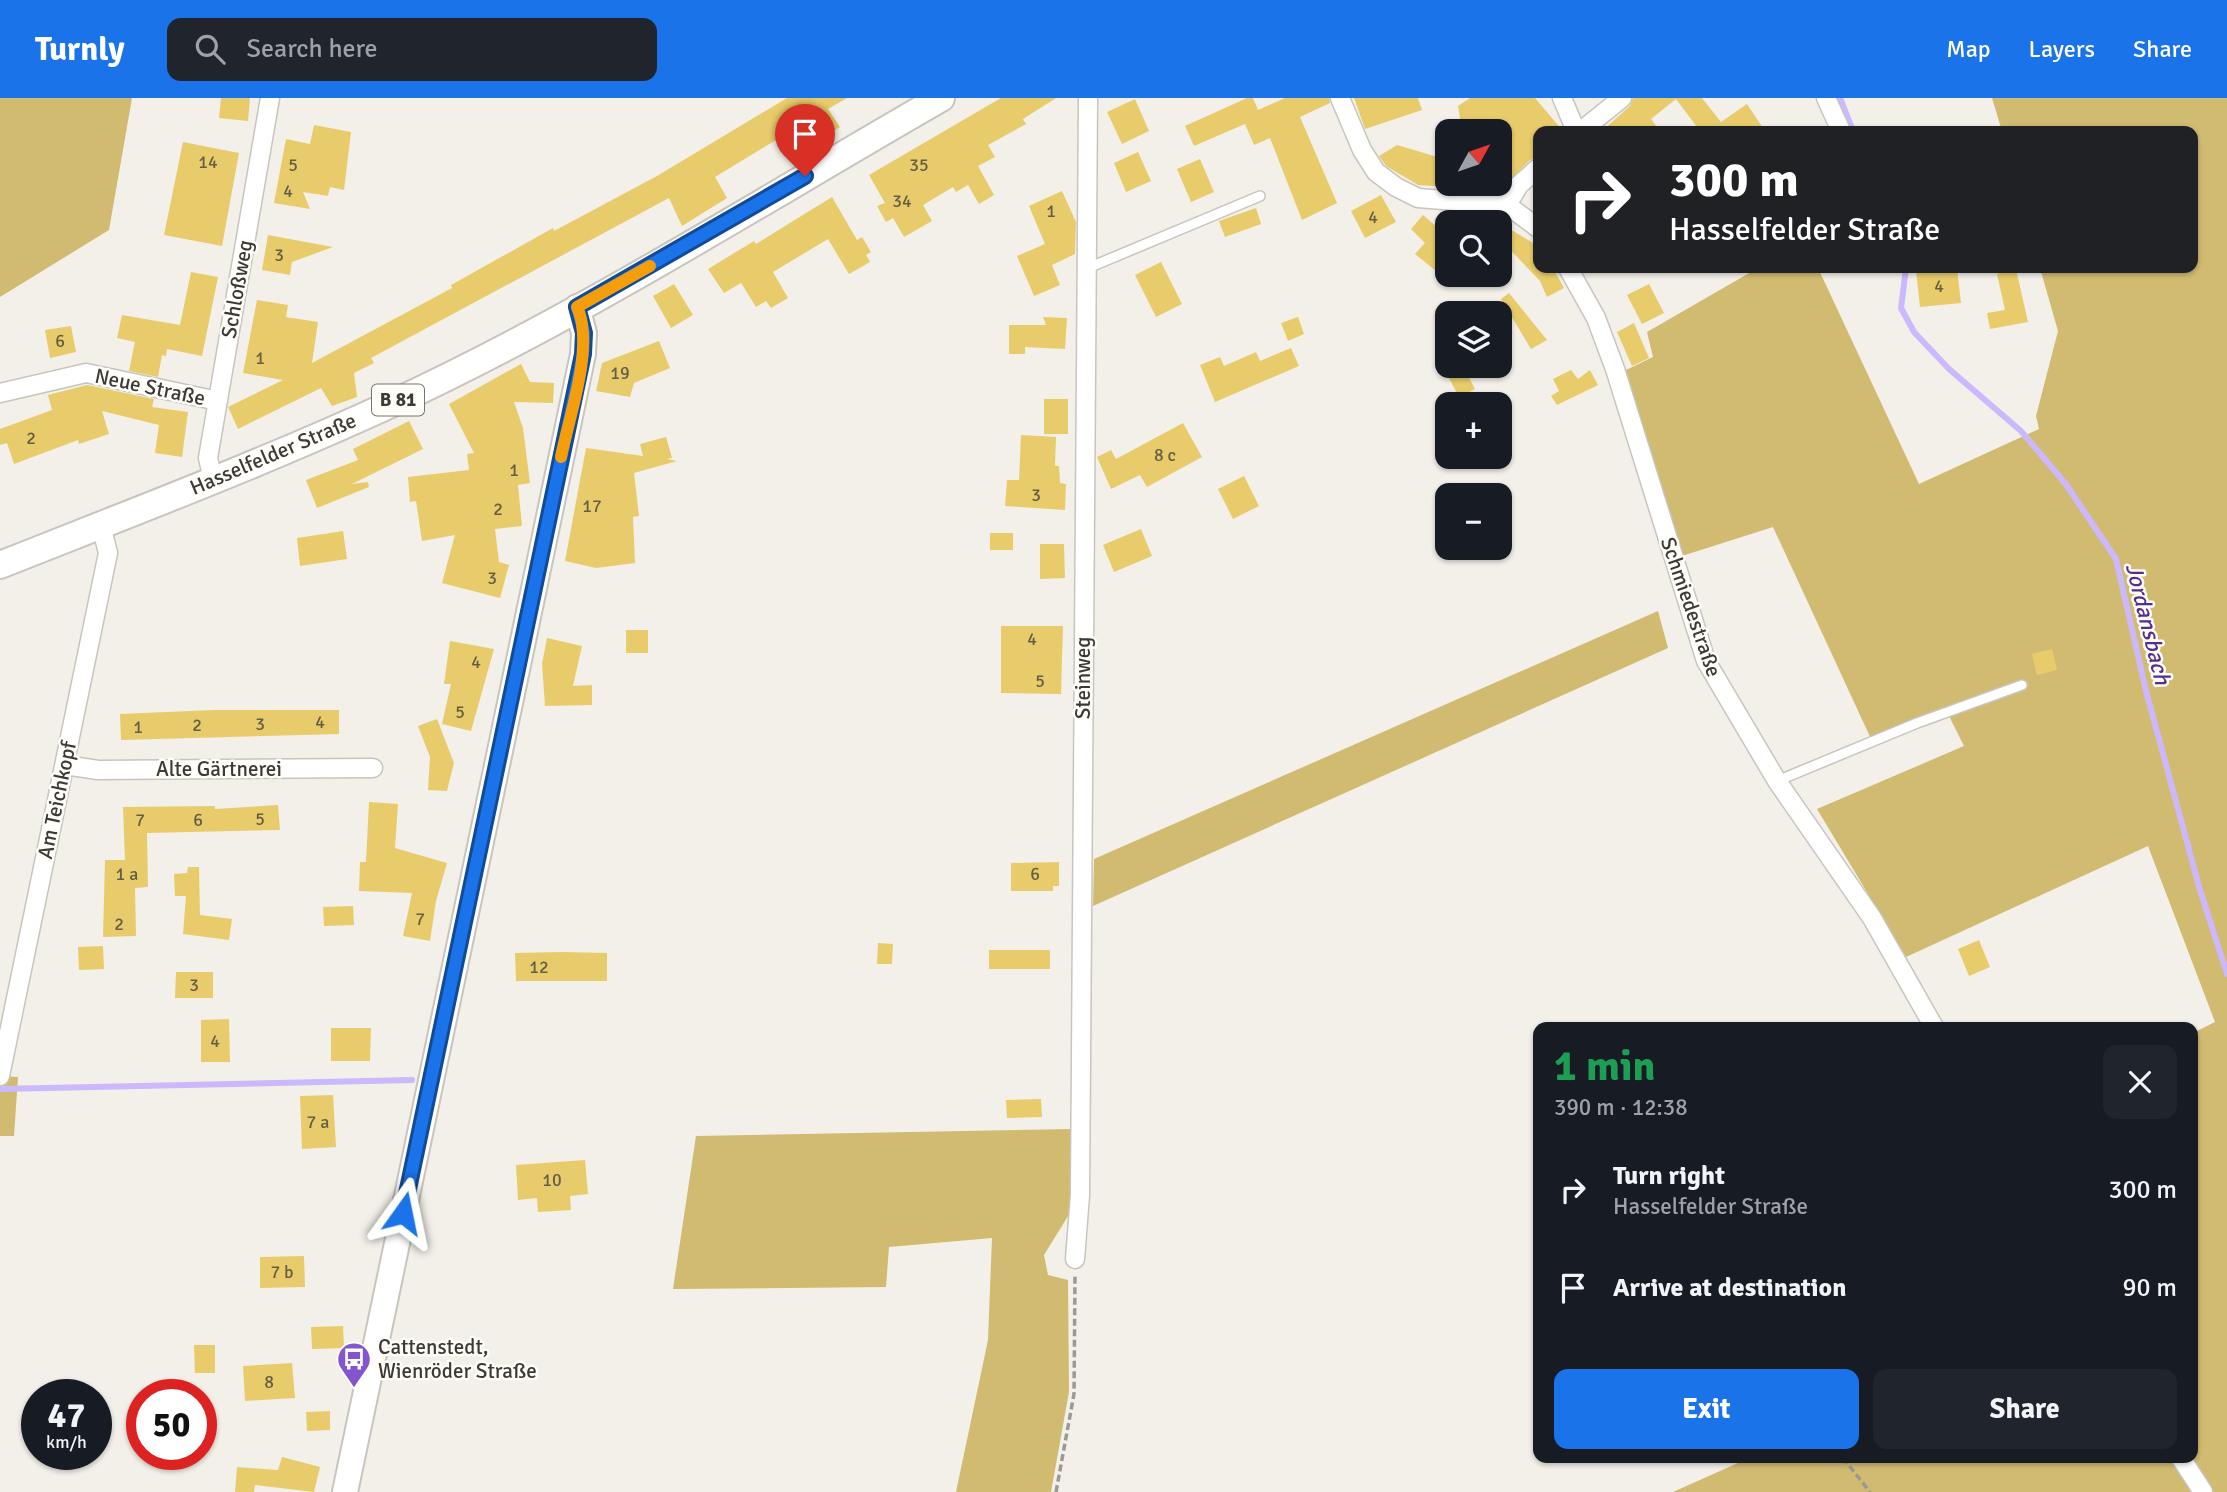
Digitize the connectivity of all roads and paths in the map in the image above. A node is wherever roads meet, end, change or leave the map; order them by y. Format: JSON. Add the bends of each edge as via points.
{"nodes":[{"id":1,"x":270,"y":98,"type":"edge"},
{"id":2,"x":941,"y":98,"type":"edge"},
{"id":3,"x":1088,"y":98,"type":"edge"},
{"id":4,"x":1339,"y":98,"type":"edge"},
{"id":5,"x":1562,"y":98,"type":"edge"},
{"id":6,"x":1622,"y":98,"type":"edge"},
{"id":7,"x":1826,"y":98,"type":"edge"},
{"id":8,"x":1576,"y":126,"type":"edge"},
{"id":9,"x":1586,"y":126,"type":"edge"},
{"id":10,"x":1839,"y":126,"type":"edge"},
{"id":11,"x":1533,"y":172,"type":"edge"},
{"id":12,"x":1260,"y":196,"type":"dead end"},
{"id":13,"x":1507,"y":205,"type":"junction"},
{"id":14,"x":1533,"y":224,"type":"edge"},
{"id":15,"x":1088,"y":268,"type":"junction"},
{"id":16,"x":1571,"y":273,"type":"edge"},
{"id":17,"x":577,"y":307,"type":"junction"},
{"id":18,"x":0,"y":393,"type":"edge"},
{"id":19,"x":218,"y":401,"type":"junction"},
{"id":20,"x":213,"y":480,"type":"junction"},
{"id":21,"x":101,"y":525,"type":"junction"},
{"id":22,"x":0,"y":565,"type":"edge"},
{"id":23,"x":2022,"y":685,"type":"dead end"},
{"id":24,"x":65,"y":765,"type":"junction"},
{"id":25,"x":373,"y":768,"type":"dead end"},
{"id":26,"x":1777,"y":781,"type":"junction"},
{"id":27,"x":1931,"y":1022,"type":"edge"},
{"id":28,"x":0,"y":1076,"type":"edge"},
{"id":29,"x":1075,"y":1259,"type":"joint"},
{"id":30,"x":1847,"y":1463,"type":"edge"},
{"id":31,"x":2184,"y":1463,"type":"edge"},
{"id":32,"x":345,"y":1492,"type":"edge"},
{"id":33,"x":1056,"y":1492,"type":"edge"},
{"id":34,"x":1870,"y":1492,"type":"edge"},
{"id":35,"x":2203,"y":1492,"type":"edge"}],
"edges":[{"from":1,"to":19,"type":"street","name":"Schloßweg"},
{"from":2,"to":17,"type":"main road","name":"Hasselfelder Straße","number":"B 81"},
{"from":3,"to":15,"type":"street","name":"Steinweg"},
{"from":4,"to":13,"type":"street","via":[[1376,172],[1396,187],[1418,198]]},
{"from":5,"to":8,"type":"street"},
{"from":6,"to":9,"type":"street"},
{"from":7,"to":10,"type":"street"},
{"from":11,"to":13,"type":"street"},
{"from":12,"to":15,"type":"lane"},
{"from":13,"to":14,"type":"street"},
{"from":15,"to":29,"type":"street","name":"Steinweg","via":[[1080,1195]]},
{"from":16,"to":26,"type":"street","name":"Schmiedestraße","via":[[1596,318],[1615,369],[1706,662]]},
{"from":17,"to":20,"type":"main road","name":"Hasselfelder Straße","number":"B 81","via":[[392,403]]},
{"from":17,"to":32,"type":"main road","via":[[584,333],[583,354]]},
{"from":18,"to":19,"type":"street","name":"Neue Straße","via":[[86,373]]},
{"from":19,"to":20,"type":"street","name":"Schloßweg","via":[[208,458]]},
{"from":20,"to":21,"type":"main road","name":"Hasselfelder Straße","number":"B 81"},
{"from":21,"to":22,"type":"main road","name":"Hasselfelder Straße","number":"B 81"},
{"from":21,"to":24,"type":"street","name":"Am Teichkopf","via":[[108,553]]},
{"from":23,"to":26,"type":"lane"},
{"from":24,"to":25,"type":"street","name":"Alte Gärtnerei","via":[[98,770]]},
{"from":24,"to":28,"type":"street","name":"Am Teichkopf"},
{"from":26,"to":27,"type":"street","name":"Schmiedestraße","via":[[1872,918]]},
{"from":29,"to":33,"type":"path","via":[[1074,1394]]},
{"from":30,"to":34,"type":"path"},
{"from":31,"to":35,"type":"street"}]}
